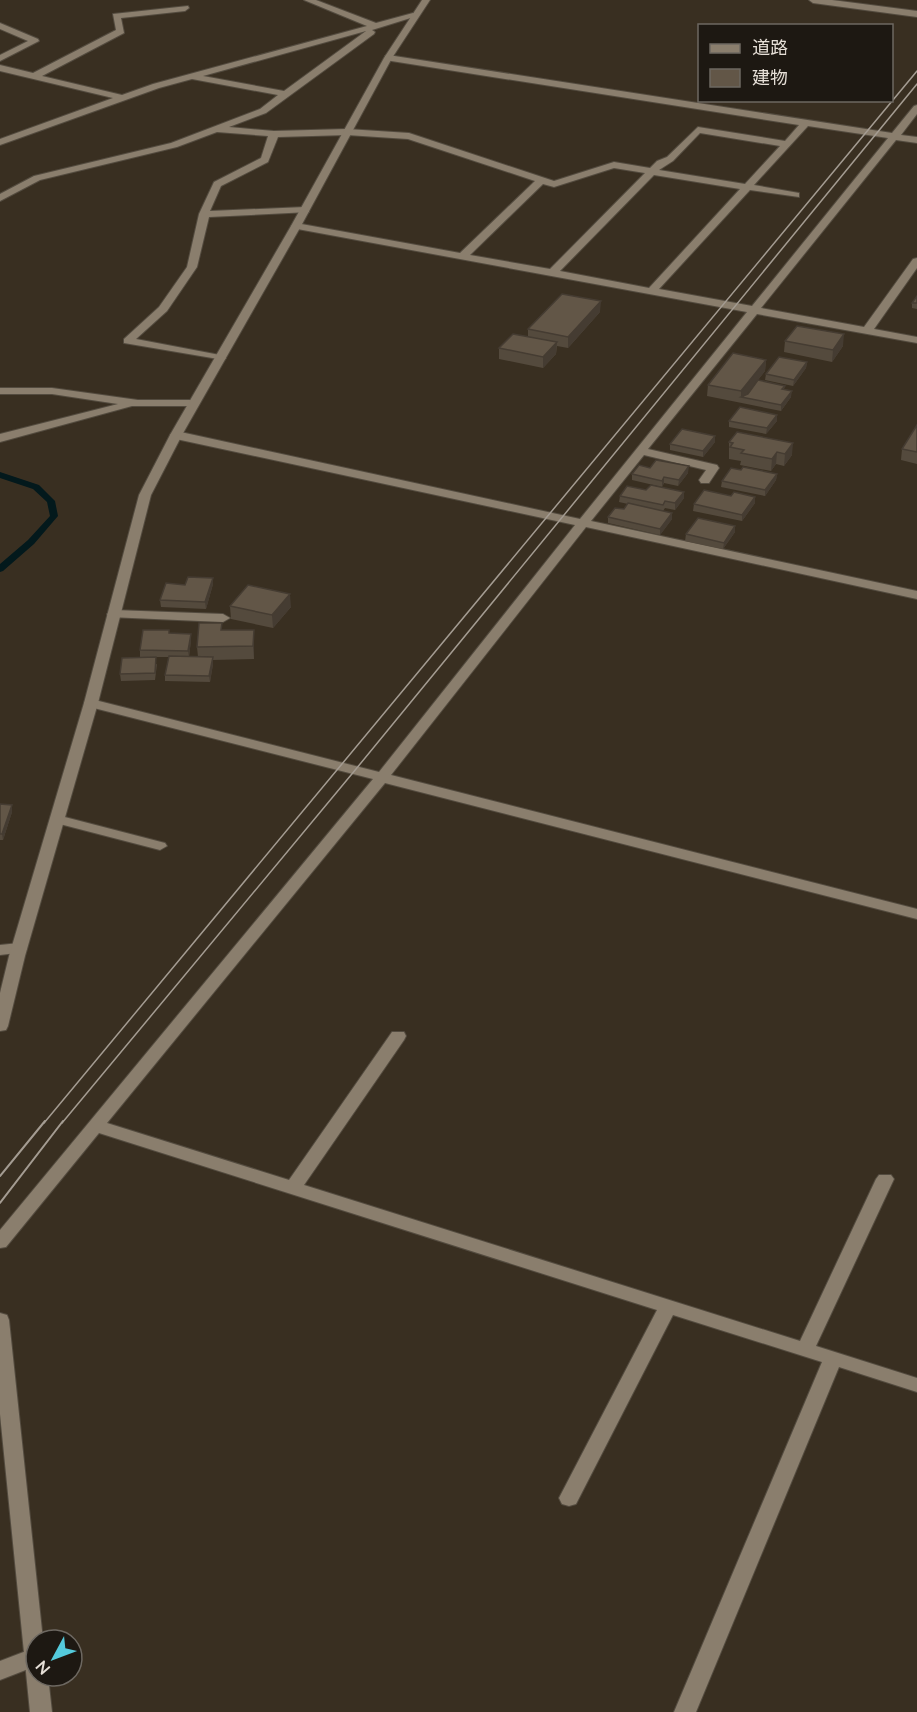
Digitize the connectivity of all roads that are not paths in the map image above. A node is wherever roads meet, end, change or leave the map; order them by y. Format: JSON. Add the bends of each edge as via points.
{"nodes":[{"id":1,"x":308,"y":0,"type":"edge"},
{"id":2,"x":426,"y":0,"type":"edge"},
{"id":3,"x":813,"y":0,"type":"edge"},
{"id":4,"x":185,"y":8,"type":"dead end"},
{"id":5,"x":917,"y":14,"type":"edge"},
{"id":6,"x":413,"y":16,"type":"junction"},
{"id":7,"x":0,"y":26,"type":"edge"},
{"id":8,"x":378,"y":27,"type":"junction"},
{"id":9,"x":0,"y":58,"type":"edge"},
{"id":10,"x":388,"y":58,"type":"junction"},
{"id":11,"x":0,"y":68,"type":"edge"},
{"id":12,"x":33,"y":77,"type":"junction"},
{"id":13,"x":190,"y":77,"type":"junction"},
{"id":14,"x":285,"y":94,"type":"junction"},
{"id":15,"x":123,"y":98,"type":"junction"},
{"id":16,"x":917,"y":108,"type":"edge"},
{"id":17,"x":806,"y":123,"type":"junction"},
{"id":18,"x":216,"y":129,"type":"junction"},
{"id":19,"x":347,"y":132,"type":"junction"},
{"id":20,"x":274,"y":134,"type":"junction"},
{"id":21,"x":895,"y":136,"type":"junction"},
{"id":22,"x":917,"y":140,"type":"edge"},
{"id":23,"x":0,"y":142,"type":"edge"},
{"id":24,"x":787,"y":144,"type":"junction"},
{"id":25,"x":652,"y":171,"type":"junction"},
{"id":26,"x":541,"y":180,"type":"junction"},
{"id":27,"x":748,"y":187,"type":"junction"},
{"id":28,"x":796,"y":195,"type":"dead end"},
{"id":29,"x":0,"y":198,"type":"edge"},
{"id":30,"x":305,"y":210,"type":"junction"},
{"id":31,"x":204,"y":214,"type":"junction"},
{"id":32,"x":296,"y":226,"type":"junction"},
{"id":33,"x":462,"y":256,"type":"junction"},
{"id":34,"x":917,"y":261,"type":"edge"},
{"id":35,"x":552,"y":273,"type":"junction"},
{"id":36,"x":652,"y":291,"type":"junction"},
{"id":37,"x":754,"y":310,"type":"junction"},
{"id":38,"x":867,"y":331,"type":"junction"},
{"id":39,"x":917,"y":340,"type":"edge"},
{"id":40,"x":220,"y":358,"type":"junction"},
{"id":41,"x":0,"y":391,"type":"edge"},
{"id":42,"x":138,"y":403,"type":"junction"},
{"id":43,"x":194,"y":403,"type":"junction"},
{"id":44,"x":176,"y":435,"type":"junction"},
{"id":45,"x":0,"y":438,"type":"edge"},
{"id":46,"x":640,"y":452,"type":"junction"},
{"id":47,"x":705,"y":480,"type":"dead end"},
{"id":48,"x":583,"y":523,"type":"junction"},
{"id":49,"x":917,"y":594,"type":"edge"},
{"id":50,"x":114,"y":614,"type":"junction"},
{"id":51,"x":223,"y":618,"type":"dead end"},
{"id":52,"x":91,"y":703,"type":"junction"},
{"id":53,"x":383,"y":776,"type":"junction"},
{"id":54,"x":57,"y":819,"type":"junction"},
{"id":55,"x":160,"y":846,"type":"dead end"},
{"id":56,"x":917,"y":914,"type":"edge"},
{"id":57,"x":19,"y":948,"type":"junction"},
{"id":58,"x":0,"y":950,"type":"edge"},
{"id":59,"x":0,"y":1026,"type":"edge"},
{"id":60,"x":398,"y":1036,"type":"dead end"},
{"id":61,"x":97,"y":1126,"type":"junction"},
{"id":62,"x":885,"y":1179,"type":"dead end"},
{"id":63,"x":293,"y":1188,"type":"junction"},
{"id":64,"x":0,"y":1242,"type":"edge"},
{"id":65,"x":668,"y":1306,"type":"junction"},
{"id":66,"x":0,"y":1320,"type":"edge"},
{"id":67,"x":805,"y":1350,"type":"junction"},
{"id":68,"x":833,"y":1358,"type":"junction"},
{"id":69,"x":917,"y":1385,"type":"edge"},
{"id":70,"x":569,"y":1498,"type":"dead end"},
{"id":71,"x":32,"y":1628,"type":"edge"},
{"id":72,"x":24,"y":1669,"type":"edge"},
{"id":73,"x":0,"y":1671,"type":"edge"},
{"id":74,"x":38,"y":1688,"type":"edge"},
{"id":75,"x":41,"y":1712,"type":"edge"},
{"id":76,"x":685,"y":1712,"type":"edge"}],
"edges":[{"from":1,"to":8,"type":"street"},
{"from":2,"to":6,"type":"street"},
{"from":3,"to":5,"type":"street"},
{"from":4,"to":12,"type":"street","via":[[116,16],[121,31]]},
{"from":6,"to":8,"type":"street"},
{"from":6,"to":10,"type":"street"},
{"from":7,"to":9,"type":"street","via":[[35,41]]},
{"from":8,"to":13,"type":"street"},
{"from":8,"to":14,"type":"street"},
{"from":10,"to":17,"type":"street"},
{"from":10,"to":19,"type":"street"},
{"from":11,"to":12,"type":"street"},
{"from":12,"to":15,"type":"street"},
{"from":13,"to":14,"type":"street"},
{"from":13,"to":15,"type":"street"},
{"from":14,"to":18,"type":"street","via":[[262,111]]},
{"from":15,"to":23,"type":"street"},
{"from":16,"to":21,"type":"street"},
{"from":17,"to":21,"type":"street"},
{"from":17,"to":24,"type":"street"},
{"from":18,"to":20,"type":"street"},
{"from":18,"to":29,"type":"street","via":[[174,145],[38,178]]},
{"from":19,"to":20,"type":"street"},
{"from":19,"to":26,"type":"street","via":[[409,136]]},
{"from":19,"to":30,"type":"street"},
{"from":20,"to":31,"type":"street","via":[[265,160],[217,184]]},
{"from":21,"to":22,"type":"street"},
{"from":21,"to":37,"type":"street"},
{"from":24,"to":25,"type":"street","via":[[698,130],[670,159]]},
{"from":24,"to":27,"type":"street"},
{"from":25,"to":26,"type":"street","via":[[614,165],[554,184]]},
{"from":25,"to":27,"type":"street"},
{"from":25,"to":35,"type":"street"},
{"from":26,"to":33,"type":"street"},
{"from":27,"to":28,"type":"street"},
{"from":27,"to":36,"type":"street"},
{"from":30,"to":31,"type":"street"},
{"from":30,"to":32,"type":"street"},
{"from":31,"to":40,"type":"street","via":[[192,267],[163,309],[128,341]]},
{"from":32,"to":33,"type":"street"},
{"from":32,"to":40,"type":"street"},
{"from":33,"to":35,"type":"street"},
{"from":34,"to":38,"type":"street"},
{"from":35,"to":36,"type":"street"},
{"from":36,"to":37,"type":"street"},
{"from":37,"to":38,"type":"street"},
{"from":37,"to":46,"type":"street"},
{"from":38,"to":39,"type":"street"},
{"from":40,"to":43,"type":"street"},
{"from":41,"to":42,"type":"street","via":[[52,392]]},
{"from":42,"to":43,"type":"street"},
{"from":42,"to":45,"type":"street"},
{"from":43,"to":44,"type":"street"},
{"from":44,"to":48,"type":"street"},
{"from":44,"to":50,"type":"street","via":[[145,495]]},
{"from":46,"to":47,"type":"street","via":[[713,468]]},
{"from":46,"to":48,"type":"street"},
{"from":48,"to":49,"type":"street"},
{"from":48,"to":53,"type":"street"},
{"from":50,"to":51,"type":"street"},
{"from":50,"to":52,"type":"street"},
{"from":52,"to":53,"type":"street"},
{"from":52,"to":54,"type":"street"},
{"from":53,"to":56,"type":"street"},
{"from":53,"to":61,"type":"street"},
{"from":54,"to":55,"type":"street"},
{"from":54,"to":57,"type":"street"},
{"from":57,"to":58,"type":"street"},
{"from":57,"to":59,"type":"street"},
{"from":60,"to":63,"type":"street"},
{"from":61,"to":63,"type":"street"},
{"from":61,"to":64,"type":"street"},
{"from":62,"to":67,"type":"street"},
{"from":63,"to":65,"type":"street"},
{"from":65,"to":67,"type":"street"},
{"from":65,"to":70,"type":"street"},
{"from":66,"to":71,"type":"street"},
{"from":67,"to":68,"type":"street"},
{"from":68,"to":69,"type":"street"},
{"from":68,"to":76,"type":"street"},
{"from":72,"to":73,"type":"street"},
{"from":74,"to":75,"type":"street"}]}
